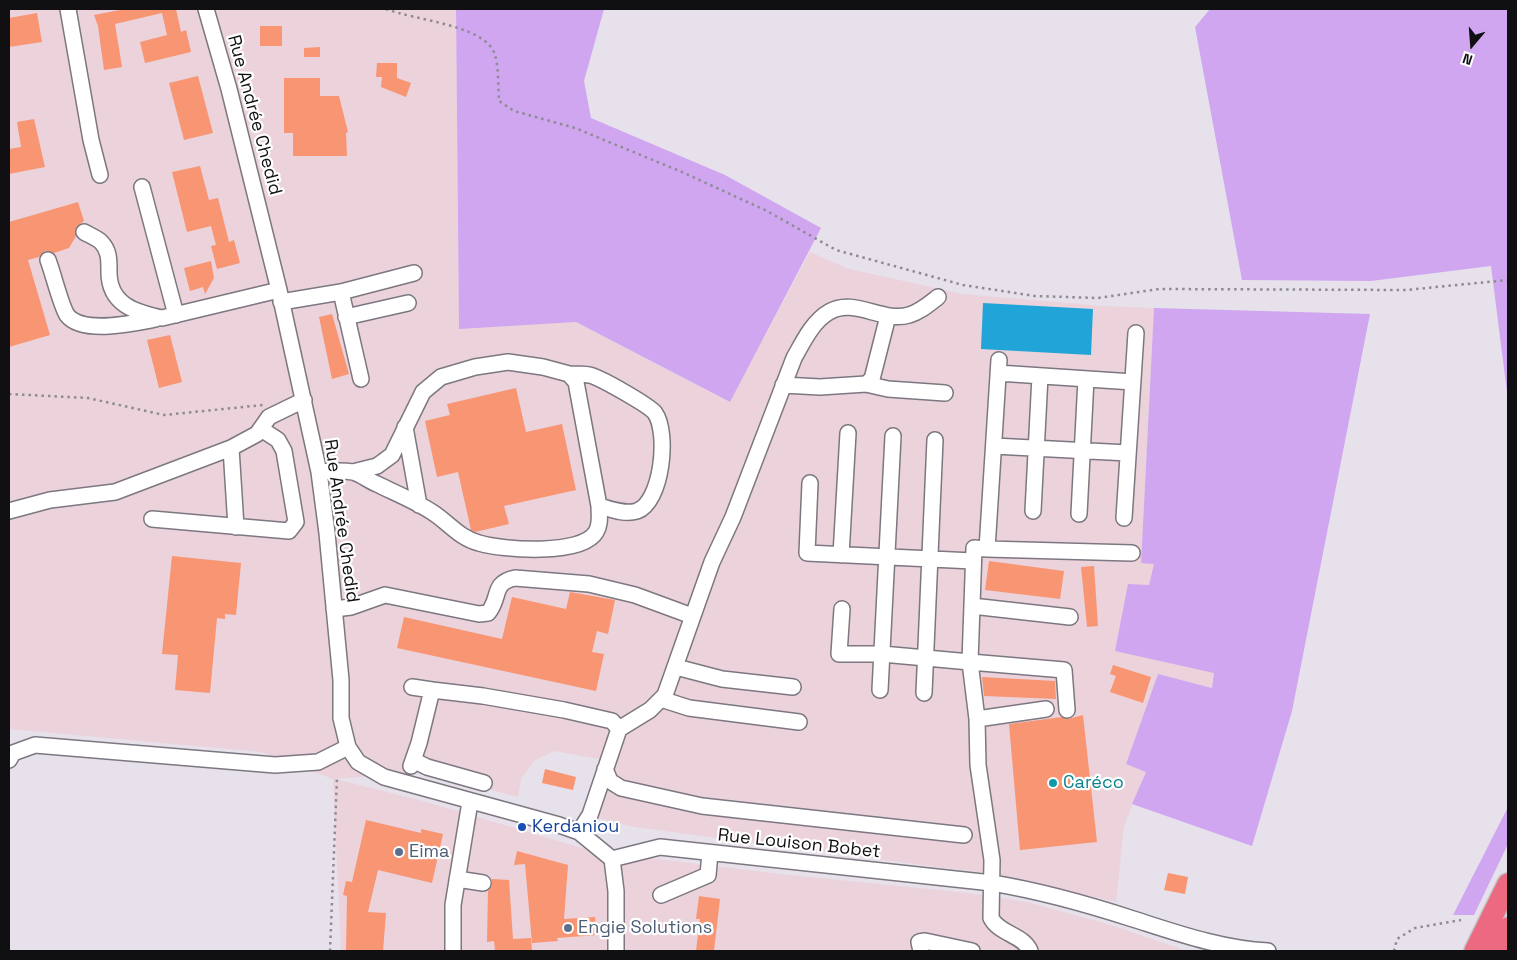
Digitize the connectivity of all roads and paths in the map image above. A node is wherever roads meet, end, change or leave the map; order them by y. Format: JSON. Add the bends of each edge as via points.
{"nodes":[{"id":1,"x":68,"y":9,"type":"edge"},
{"id":2,"x":206,"y":9,"type":"edge"},
{"id":3,"x":386,"y":9,"type":"edge"},
{"id":4,"x":100,"y":175,"type":"dead end"},
{"id":5,"x":142,"y":187,"type":"dead end"},
{"id":6,"x":84,"y":232,"type":"dead end"},
{"id":7,"x":48,"y":260,"type":"dead end"},
{"id":8,"x":414,"y":273,"type":"dead end"},
{"id":9,"x":1508,"y":280,"type":"edge"},
{"id":10,"x":341,"y":292,"type":"junction"},
{"id":11,"x":280,"y":296,"type":"junction"},
{"id":12,"x":938,"y":296,"type":"dead end"},
{"id":13,"x":408,"y":303,"type":"dead end"},
{"id":14,"x":888,"y":316,"type":"junction"},
{"id":15,"x":169,"y":317,"type":"junction"},
{"id":16,"x":346,"y":317,"type":"junction"},
{"id":17,"x":1136,"y":333,"type":"dead end"},
{"id":18,"x":569,"y":374,"type":"junction"},
{"id":19,"x":1040,"y":376,"type":"junction"},
{"id":20,"x":361,"y":379,"type":"dead end"},
{"id":21,"x":1086,"y":379,"type":"junction"},
{"id":22,"x":1133,"y":382,"type":"junction"},
{"id":23,"x":866,"y":384,"type":"junction"},
{"id":24,"x":783,"y":385,"type":"junction"},
{"id":25,"x":945,"y":393,"type":"dead end"},
{"id":26,"x":9,"y":394,"type":"edge"},
{"id":27,"x":304,"y":400,"type":"junction"},
{"id":28,"x":266,"y":404,"type":"dead end"},
{"id":29,"x":406,"y":428,"type":"junction"},
{"id":30,"x":261,"y":429,"type":"junction"},
{"id":31,"x":848,"y":433,"type":"dead end"},
{"id":32,"x":894,"y":436,"type":"dead end"},
{"id":33,"x":936,"y":440,"type":"dead end"},
{"id":34,"x":994,"y":446,"type":"junction"},
{"id":35,"x":231,"y":448,"type":"junction"},
{"id":36,"x":1036,"y":448,"type":"junction"},
{"id":37,"x":1082,"y":451,"type":"junction"},
{"id":38,"x":1128,"y":453,"type":"junction"},
{"id":39,"x":319,"y":472,"type":"junction"},
{"id":40,"x":354,"y":472,"type":"junction"},
{"id":41,"x":810,"y":483,"type":"dead end"},
{"id":42,"x":419,"y":505,"type":"junction"},
{"id":43,"x":599,"y":506,"type":"junction"},
{"id":44,"x":9,"y":511,"type":"edge"},
{"id":45,"x":1033,"y":511,"type":"dead end"},
{"id":46,"x":1079,"y":514,"type":"dead end"},
{"id":47,"x":1124,"y":518,"type":"dead end"},
{"id":48,"x":152,"y":519,"type":"dead end"},
{"id":49,"x":236,"y":527,"type":"junction"},
{"id":50,"x":987,"y":549,"type":"junction"},
{"id":51,"x":1132,"y":553,"type":"dead end"},
{"id":52,"x":841,"y":555,"type":"junction"},
{"id":53,"x":887,"y":557,"type":"junction"},
{"id":54,"x":931,"y":559,"type":"junction"},
{"id":55,"x":973,"y":561,"type":"junction"},
{"id":56,"x":972,"y":606,"type":"junction"},
{"id":57,"x":842,"y":609,"type":"dead end"},
{"id":58,"x":334,"y":610,"type":"junction"},
{"id":59,"x":692,"y":616,"type":"junction"},
{"id":60,"x":1070,"y":617,"type":"dead end"},
{"id":61,"x":882,"y":654,"type":"junction"},
{"id":62,"x":926,"y":658,"type":"junction"},
{"id":63,"x":970,"y":662,"type":"junction"},
{"id":64,"x":676,"y":667,"type":"junction"},
{"id":65,"x":412,"y":687,"type":"dead end"},
{"id":66,"x":793,"y":687,"type":"dead end"},
{"id":67,"x":432,"y":690,"type":"junction"},
{"id":68,"x":880,"y":690,"type":"dead end"},
{"id":69,"x":924,"y":693,"type":"dead end"},
{"id":70,"x":661,"y":699,"type":"junction"},
{"id":71,"x":1046,"y":709,"type":"dead end"},
{"id":72,"x":1067,"y":710,"type":"dead end"},
{"id":73,"x":977,"y":719,"type":"junction"},
{"id":74,"x":799,"y":722,"type":"dead end"},
{"id":75,"x":619,"y":729,"type":"junction"},
{"id":76,"x":348,"y":747,"type":"junction"},
{"id":77,"x":9,"y":760,"type":"edge"},
{"id":78,"x":605,"y":769,"type":"junction"},
{"id":79,"x":337,"y":776,"type":"dead end"},
{"id":80,"x":484,"y":783,"type":"dead end"},
{"id":81,"x":470,"y":802,"type":"junction"},
{"id":82,"x":579,"y":832,"type":"junction"},
{"id":83,"x":964,"y":835,"type":"dead end"},
{"id":84,"x":710,"y":853,"type":"junction"},
{"id":85,"x":612,"y":859,"type":"junction"},
{"id":86,"x":457,"y":880,"type":"junction"},
{"id":87,"x":482,"y":883,"type":"dead end"},
{"id":88,"x":992,"y":883,"type":"junction"},
{"id":89,"x":1508,"y":884,"type":"edge"},
{"id":90,"x":661,"y":895,"type":"dead end"},
{"id":91,"x":1462,"y":920,"type":"dead end"},
{"id":92,"x":1500,"y":924,"type":"edge"},
{"id":93,"x":1248,"y":950,"type":"edge"},
{"id":94,"x":330,"y":951,"type":"edge"},
{"id":95,"x":453,"y":951,"type":"edge"},
{"id":96,"x":616,"y":951,"type":"edge"},
{"id":97,"x":921,"y":951,"type":"edge"},
{"id":98,"x":972,"y":951,"type":"edge"},
{"id":99,"x":1030,"y":951,"type":"edge"},
{"id":100,"x":1268,"y":951,"type":"edge"},
{"id":101,"x":1394,"y":951,"type":"edge"},
{"id":102,"x":1475,"y":951,"type":"edge"},
{"id":103,"x":1497,"y":951,"type":"edge"}],
"edges":[{"from":1,"to":4,"type":"street","via":[[90,140]]},
{"from":2,"to":11,"type":"street","name":"Rue Andrée Chedid"},
{"from":3,"to":9,"type":"path","via":[[474,34],[488,42],[495,55],[499,101],[514,111],[575,128],[682,172],[766,211],[836,250],[964,285],[1035,296],[1098,298],[1159,289],[1406,290]]},
{"from":5,"to":15,"type":"street"},
{"from":6,"to":15,"type":"street","via":[[100,241],[110,256],[110,286],[117,299],[127,308]]},
{"from":7,"to":15,"type":"street","via":[[68,317],[82,323],[111,327]]},
{"from":8,"to":10,"type":"street"},
{"from":10,"to":11,"type":"street","via":[[301,298]]},
{"from":10,"to":16,"type":"street"},
{"from":11,"to":15,"type":"street"},
{"from":11,"to":27,"type":"street","name":"Rue Andrée Chedid"},
{"from":12,"to":14,"type":"street","via":[[922,310],[908,316]]},
{"from":13,"to":16,"type":"street"},
{"from":14,"to":23,"type":"street","via":[[872,379]]},
{"from":14,"to":24,"type":"street","via":[[842,307],[830,311],[807,336]]},
{"from":16,"to":20,"type":"street"},
{"from":17,"to":22,"type":"street"},
{"from":18,"to":29,"type":"street","via":[[508,362],[441,377],[423,392]]},
{"from":18,"to":43,"type":"street","via":[[576,382]]},
{"from":18,"to":43,"type":"street","via":[[590,375],[646,405],[655,412],[661,426],[664,447],[650,500],[636,512]]},
{"from":19,"to":21,"type":"street"},
{"from":19,"to":34,"type":"street","via":[[999,367]]},
{"from":19,"to":36,"type":"street"},
{"from":21,"to":22,"type":"street"},
{"from":21,"to":37,"type":"street"},
{"from":22,"to":38,"type":"street"},
{"from":23,"to":24,"type":"street"},
{"from":23,"to":25,"type":"street"},
{"from":24,"to":59,"type":"street"},
{"from":26,"to":28,"type":"path","via":[[88,398],[164,415]]},
{"from":27,"to":30,"type":"street","via":[[269,417]]},
{"from":27,"to":39,"type":"street","name":"Rue Andrée Chedid"},
{"from":29,"to":40,"type":"street","via":[[392,455],[376,466]]},
{"from":29,"to":42,"type":"street"},
{"from":30,"to":35,"type":"street","via":[[258,434]]},
{"from":30,"to":49,"type":"street","via":[[278,440],[284,451],[296,522],[289,532]]},
{"from":31,"to":52,"type":"street"},
{"from":32,"to":53,"type":"street"},
{"from":33,"to":54,"type":"street"},
{"from":34,"to":36,"type":"street"},
{"from":34,"to":50,"type":"street"},
{"from":35,"to":44,"type":"street","via":[[116,492],[50,500]]},
{"from":35,"to":49,"type":"street"},
{"from":36,"to":37,"type":"street"},
{"from":36,"to":45,"type":"street"},
{"from":37,"to":38,"type":"street"},
{"from":37,"to":46,"type":"street"},
{"from":38,"to":47,"type":"street"},
{"from":39,"to":40,"type":"street"},
{"from":39,"to":58,"type":"street","name":"Rue Andrée Chedid"},
{"from":40,"to":42,"type":"street"},
{"from":41,"to":52,"type":"street","via":[[807,553]]},
{"from":42,"to":43,"type":"street","via":[[452,530],[477,543],[507,548],[553,548],[589,540],[600,522]]},
{"from":48,"to":49,"type":"street"},
{"from":50,"to":51,"type":"street"},
{"from":50,"to":55,"type":"street","via":[[974,548]]},
{"from":52,"to":53,"type":"street"},
{"from":53,"to":54,"type":"street"},
{"from":53,"to":61,"type":"street"},
{"from":54,"to":55,"type":"street"},
{"from":54,"to":62,"type":"street"},
{"from":55,"to":56,"type":"street"},
{"from":56,"to":60,"type":"street"},
{"from":56,"to":63,"type":"street"},
{"from":57,"to":61,"type":"street","via":[[839,654]]},
{"from":58,"to":59,"type":"street","via":[[385,595],[488,613],[500,585],[515,578],[589,584],[635,595]]},
{"from":58,"to":76,"type":"street","name":"Rue Andrée Chedid","via":[[341,718]]},
{"from":59,"to":64,"type":"street"},
{"from":61,"to":62,"type":"street"},
{"from":61,"to":68,"type":"street"},
{"from":62,"to":63,"type":"street"},
{"from":62,"to":69,"type":"street"},
{"from":63,"to":72,"type":"street","via":[[1064,670]]},
{"from":63,"to":73,"type":"street"},
{"from":64,"to":66,"type":"street","via":[[722,679]]},
{"from":64,"to":70,"type":"street"},
{"from":65,"to":67,"type":"street"},
{"from":67,"to":75,"type":"street","via":[[564,710],[612,721]]},
{"from":67,"to":80,"type":"street","via":[[412,763]]},
{"from":70,"to":74,"type":"street","via":[[689,708]]},
{"from":70,"to":75,"type":"street"},
{"from":71,"to":73,"type":"street"},
{"from":73,"to":88,"type":"street","via":[[978,764],[992,860]]},
{"from":75,"to":78,"type":"street"},
{"from":76,"to":77,"type":"street","via":[[318,762],[275,764],[35,745],[14,753]]},
{"from":76,"to":81,"type":"street","via":[[358,762],[384,777]]},
{"from":78,"to":82,"type":"street","via":[[590,815]]},
{"from":78,"to":83,"type":"street","via":[[610,781],[621,788],[702,806]]},
{"from":79,"to":94,"type":"path"},
{"from":81,"to":82,"type":"street"},
{"from":81,"to":86,"type":"street"},
{"from":82,"to":85,"type":"street"},
{"from":84,"to":85,"type":"street","name":"Rue Louison Bobet","via":[[660,847]]},
{"from":84,"to":88,"type":"street","name":"Rue Louison Bobet"},
{"from":84,"to":90,"type":"street","via":[[708,875]]},
{"from":85,"to":96,"type":"street","via":[[616,891]]},
{"from":86,"to":87,"type":"street"},
{"from":86,"to":95,"type":"street","via":[[453,906]]},
{"from":88,"to":93,"type":"street","name":"Rue Louison Bobet","via":[[1044,894],[1187,936]]},
{"from":88,"to":99,"type":"street","via":[[990,918],[994,924],[1026,944]]},
{"from":89,"to":92,"type":"highway"},
{"from":91,"to":101,"type":"path","via":[[1415,928],[1397,939]]},
{"from":92,"to":102,"type":"highway"},
{"from":92,"to":103,"type":"highway"},
{"from":93,"to":100,"type":"street","name":"Rue Louison Bobet"},
{"from":97,"to":98,"type":"street","via":[[919,942],[925,941]]}]}
